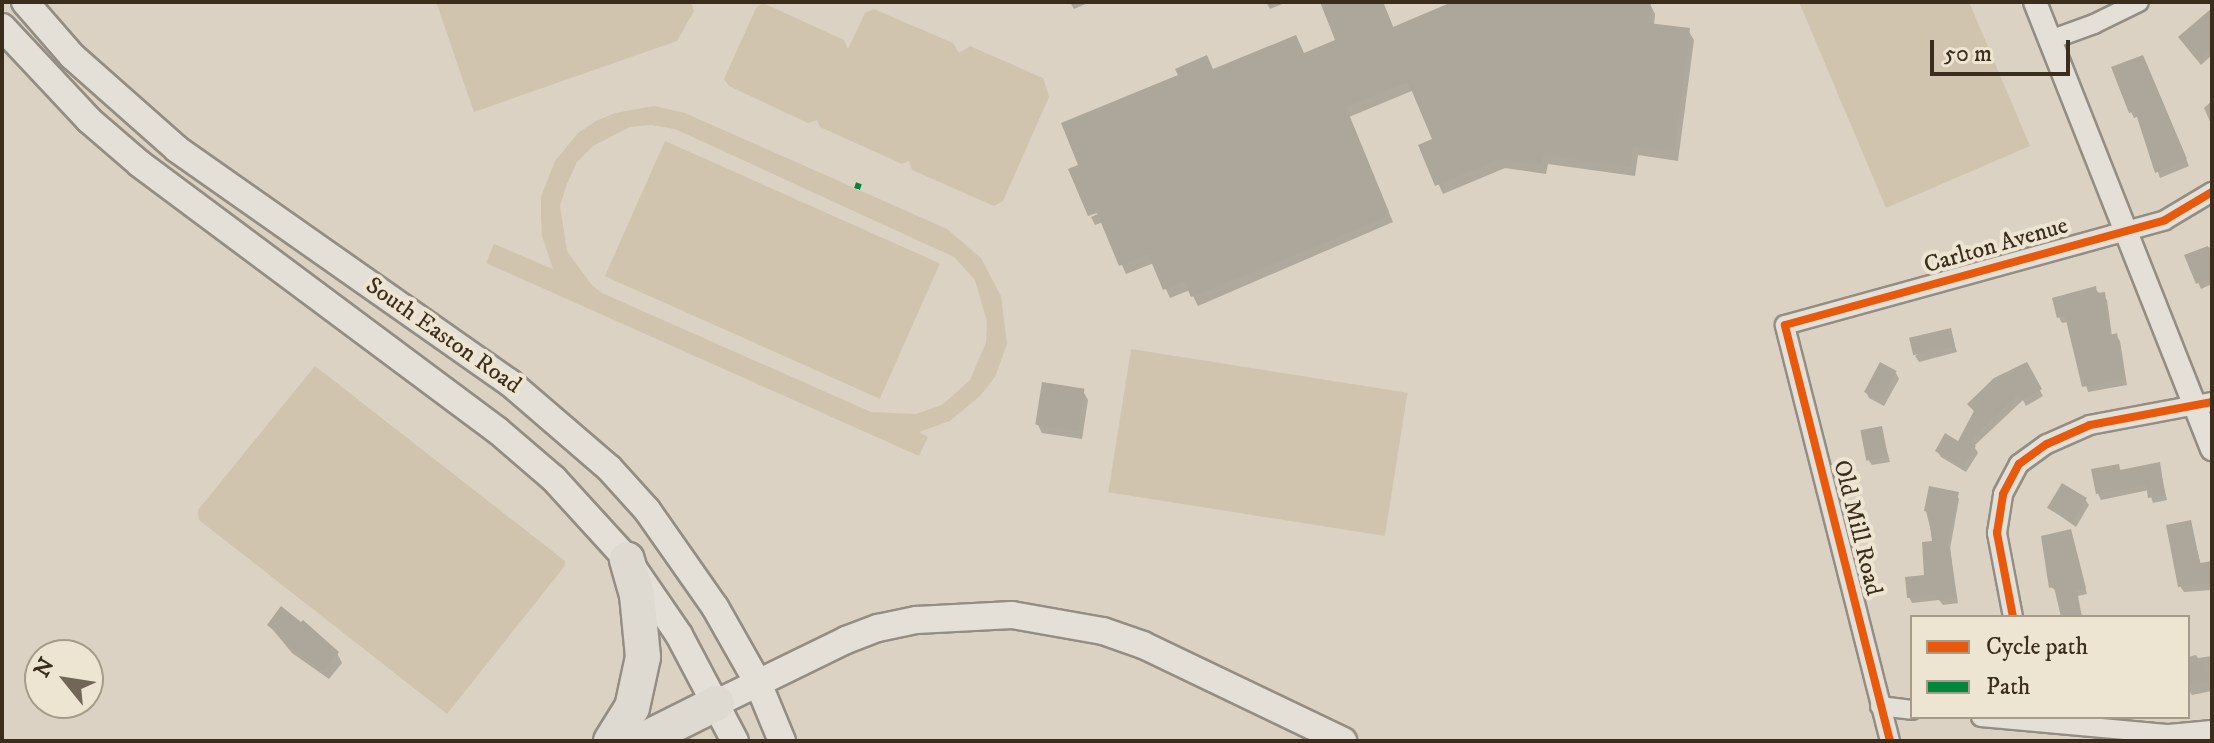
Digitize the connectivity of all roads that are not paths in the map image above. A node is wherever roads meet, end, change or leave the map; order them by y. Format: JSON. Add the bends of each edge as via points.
{"nodes":[{"id":1,"x":25,"y":2,"type":"edge"},
{"id":2,"x":2035,"y":2,"type":"edge"},
{"id":3,"x":2139,"y":2,"type":"edge"},
{"id":4,"x":2,"y":27,"type":"edge"},
{"id":5,"x":2050,"y":40,"type":"junction"},
{"id":6,"x":203,"y":168,"type":"junction"},
{"id":7,"x":2212,"y":192,"type":"edge"},
{"id":8,"x":182,"y":195,"type":"junction"},
{"id":9,"x":2127,"y":230,"type":"junction"},
{"id":10,"x":1785,"y":325,"type":"joint"},
{"id":11,"x":2202,"y":403,"type":"edge"},
{"id":12,"x":2212,"y":449,"type":"edge"},
{"id":13,"x":627,"y":559,"type":"junction"},
{"id":14,"x":2013,"y":615,"type":"edge"},
{"id":15,"x":758,"y":683,"type":"junction"},
{"id":16,"x":717,"y":703,"type":"junction"},
{"id":17,"x":1880,"y":706,"type":"junction"},
{"id":18,"x":1910,"y":710,"type":"edge"},
{"id":19,"x":2034,"y":720,"type":"edge"},
{"id":20,"x":2212,"y":730,"type":"edge"},
{"id":21,"x":611,"y":741,"type":"edge"},
{"id":22,"x":641,"y":741,"type":"edge"},
{"id":23,"x":735,"y":741,"type":"edge"},
{"id":24,"x":782,"y":741,"type":"edge"},
{"id":25,"x":1343,"y":741,"type":"edge"},
{"id":26,"x":1890,"y":741,"type":"edge"}],
"edges":[{"from":1,"to":6,"type":"main road","name":"South Easton Road","via":[[123,104]]},
{"from":2,"to":5,"type":"street"},
{"from":3,"to":5,"type":"street"},
{"from":4,"to":8,"type":"main road","name":"South Easton Road","via":[[89,120]]},
{"from":5,"to":9,"type":"street"},
{"from":6,"to":8,"type":"main road"},
{"from":6,"to":15,"type":"main road","name":"South Easton Road","via":[[509,382],[576,436],[647,510],[682,557]]},
{"from":7,"to":9,"type":"street","name":"Carlton Avenue","via":[[2186,211]]},
{"from":8,"to":13,"type":"main road","name":"South Easton Road","via":[[497,430],[554,479]]},
{"from":9,"to":10,"type":"street","name":"Carlton Avenue"},
{"from":9,"to":11,"type":"street"},
{"from":10,"to":17,"type":"street","name":"Old Mill Road"},
{"from":11,"to":12,"type":"street"},
{"from":11,"to":14,"type":"street","via":[[2090,425],[2047,444],[2019,464],[2000,502],[1997,533]]},
{"from":13,"to":16,"type":"main road","name":"South Easton Road"},
{"from":13,"to":21,"type":"highway","via":[[637,595],[643,657],[632,708]]},
{"from":15,"to":16,"type":"main road"},
{"from":15,"to":24,"type":"main road","name":"South Easton Road"},
{"from":15,"to":25,"type":"main road","via":[[878,628],[917,620],[1012,615],[1103,631],[1143,645]]},
{"from":16,"to":22,"type":"highway"},
{"from":16,"to":23,"type":"main road","name":"South Easton Road"},
{"from":17,"to":18,"type":"street"},
{"from":17,"to":26,"type":"street","name":"Old Mill Road"},
{"from":19,"to":20,"type":"street","via":[[2169,734]]}]}
